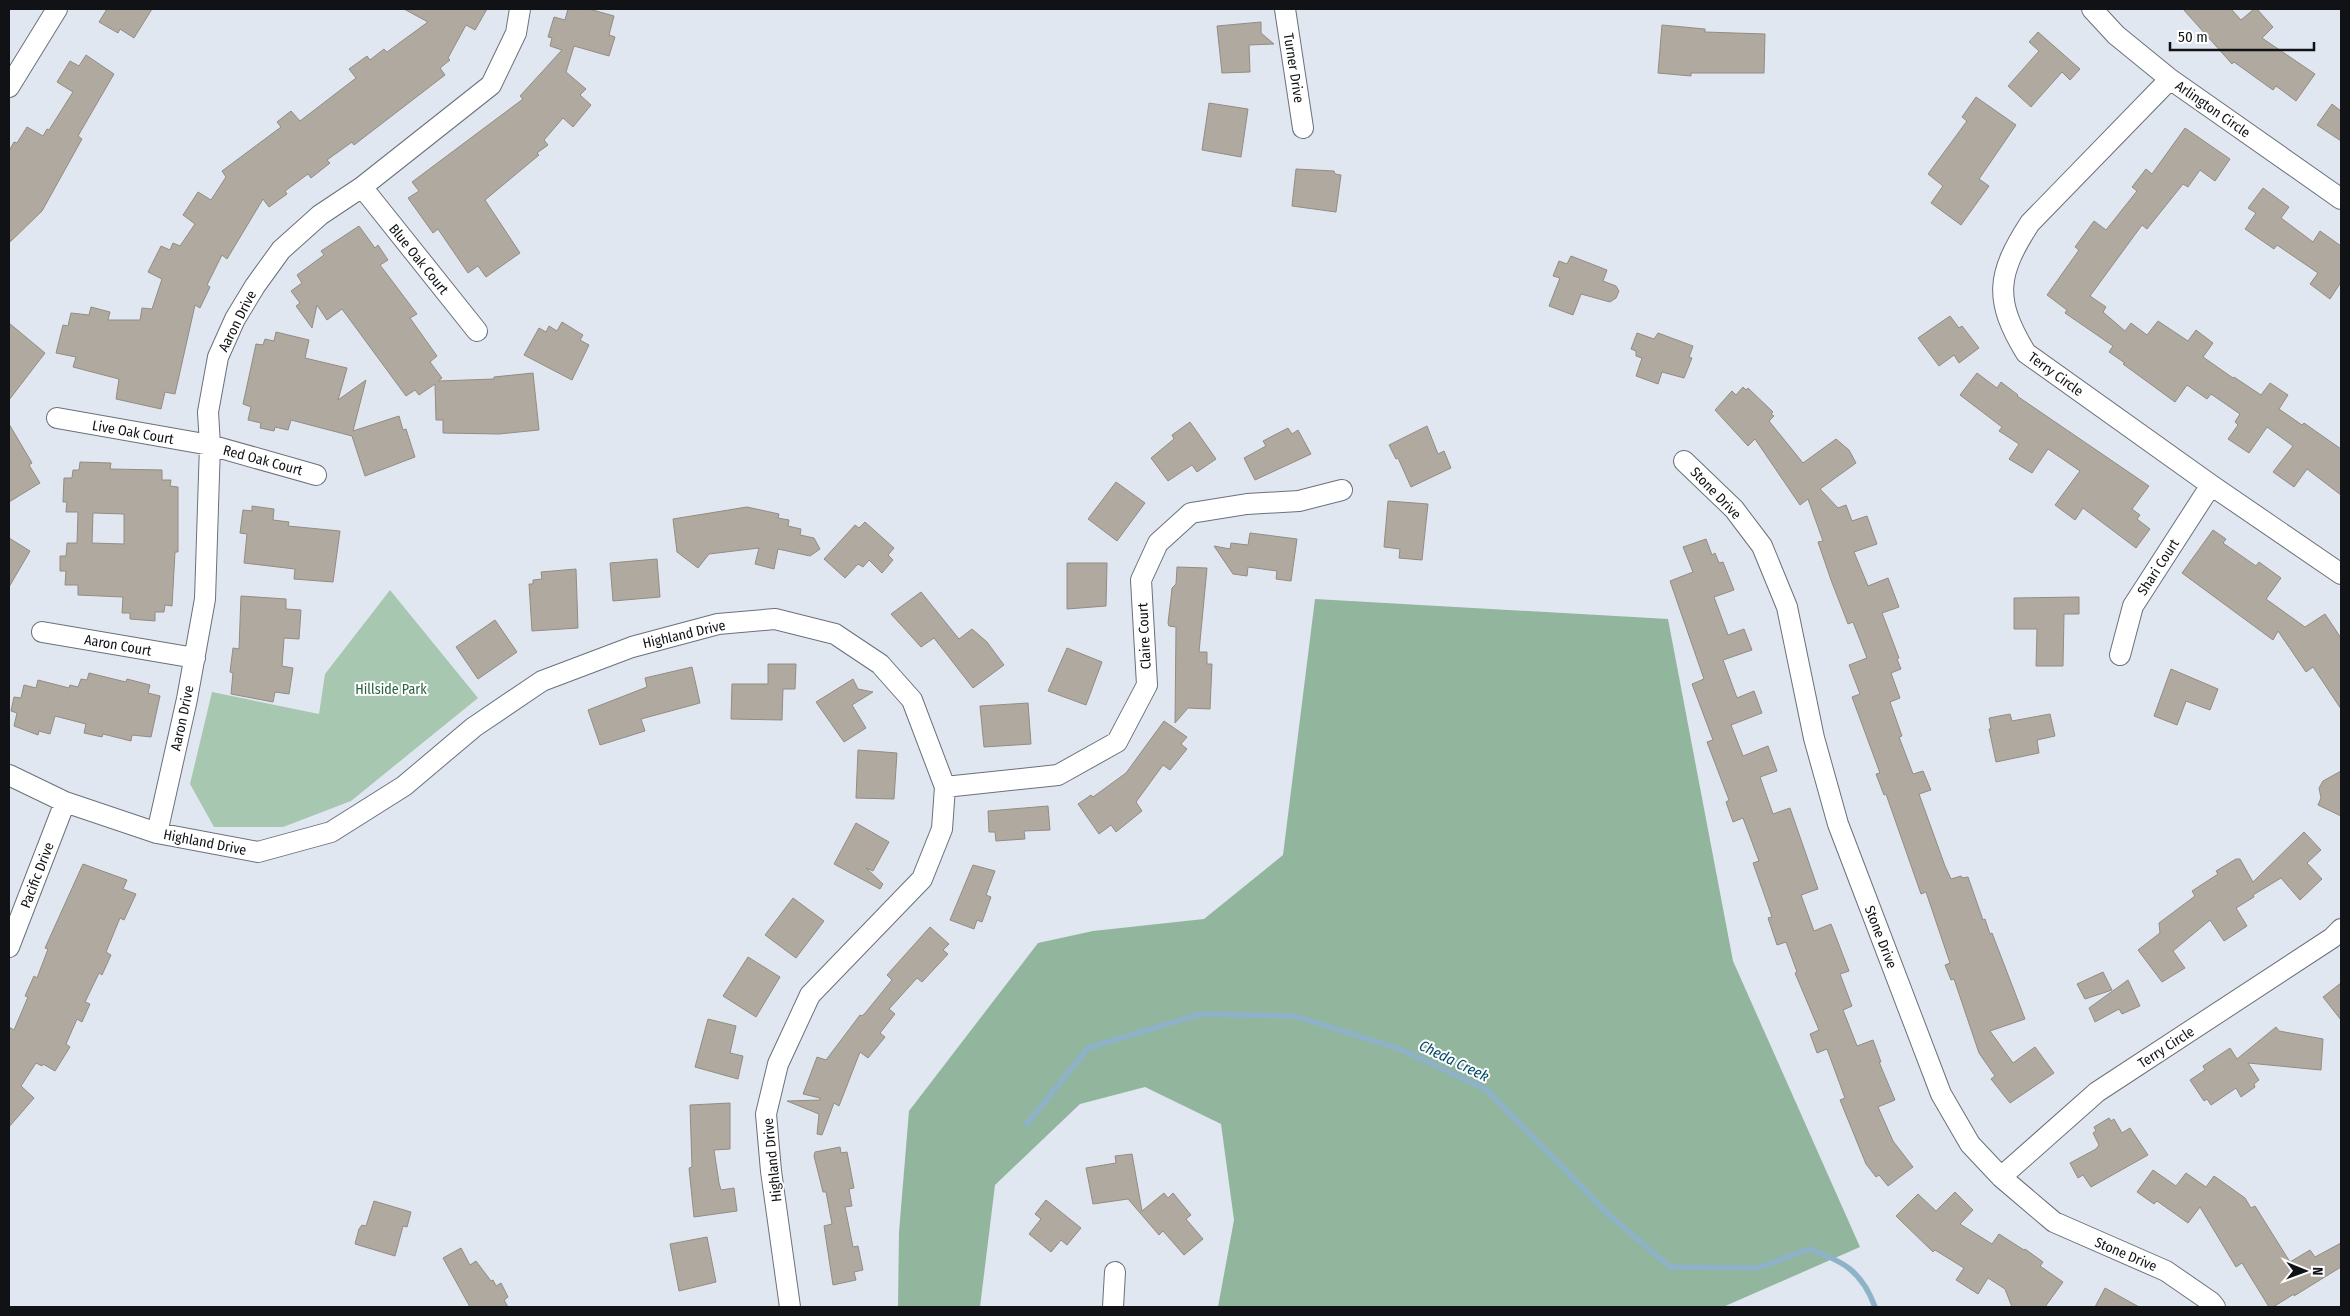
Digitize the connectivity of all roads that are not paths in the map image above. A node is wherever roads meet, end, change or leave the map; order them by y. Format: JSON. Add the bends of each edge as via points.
{"nodes":[{"id":1,"x":57,"y":9,"type":"edge"},
{"id":2,"x":520,"y":9,"type":"edge"},
{"id":3,"x":1285,"y":9,"type":"edge"},
{"id":4,"x":2092,"y":9,"type":"edge"},
{"id":5,"x":2170,"y":79,"type":"junction"},
{"id":6,"x":9,"y":87,"type":"edge"},
{"id":7,"x":1303,"y":128,"type":"dead end"},
{"id":8,"x":362,"y":187,"type":"junction"},
{"id":9,"x":2341,"y":199,"type":"edge"},
{"id":10,"x":477,"y":330,"type":"dead end"},
{"id":11,"x":57,"y":418,"type":"dead end"},
{"id":12,"x":210,"y":446,"type":"junction"},
{"id":13,"x":1684,"y":461,"type":"dead end"},
{"id":14,"x":316,"y":475,"type":"dead end"},
{"id":15,"x":2211,"y":485,"type":"junction"},
{"id":16,"x":1342,"y":490,"type":"dead end"},
{"id":17,"x":2341,"y":574,"type":"edge"},
{"id":18,"x":42,"y":632,"type":"dead end"},
{"id":19,"x":2120,"y":655,"type":"dead end"},
{"id":20,"x":195,"y":658,"type":"junction"},
{"id":21,"x":9,"y":775,"type":"edge"},
{"id":22,"x":945,"y":787,"type":"junction"},
{"id":23,"x":65,"y":802,"type":"junction"},
{"id":24,"x":157,"y":833,"type":"junction"},
{"id":25,"x":2341,"y":929,"type":"edge"},
{"id":26,"x":9,"y":947,"type":"edge"},
{"id":27,"x":2001,"y":1177,"type":"junction"},
{"id":28,"x":1115,"y":1272,"type":"dead end"},
{"id":29,"x":790,"y":1307,"type":"edge"},
{"id":30,"x":1112,"y":1307,"type":"edge"},
{"id":31,"x":2215,"y":1307,"type":"edge"}],
"edges":[{"from":1,"to":6,"type":"street"},
{"from":2,"to":8,"type":"street","name":"Aaron Drive","via":[[516,33],[491,85]]},
{"from":3,"to":7,"type":"street","name":"Turner Drive"},
{"from":4,"to":5,"type":"street","name":"Arlington Circle","via":[[2116,35]]},
{"from":5,"to":9,"type":"street","name":"Arlington Circle"},
{"from":5,"to":15,"type":"street","name":"Terry Circle","via":[[2030,223],[2012,250],[2004,275],[2004,300],[2010,327],[2026,353]]},
{"from":8,"to":10,"type":"street","name":"Blue Oak Court"},
{"from":8,"to":12,"type":"street","name":"Aaron Drive","via":[[320,215],[281,250],[234,319],[218,357],[209,403]]},
{"from":11,"to":12,"type":"street","name":"Live Oak Court"},
{"from":12,"to":14,"type":"street","name":"Red Oak Court"},
{"from":12,"to":20,"type":"street","name":"Aaron Drive","via":[[205,599]]},
{"from":13,"to":27,"type":"street","name":"Stone Drive","via":[[1734,509],[1762,546],[1787,607],[1814,738],[1841,833],[1941,1094],[1970,1144]]},
{"from":15,"to":17,"type":"street","name":"Terry Circle"},
{"from":15,"to":19,"type":"street","name":"Shari Court","via":[[2133,606]]},
{"from":16,"to":22,"type":"street","name":"Claire Court","via":[[1299,501],[1247,504],[1191,513],[1158,543],[1141,580],[1147,685],[1117,742],[1058,775]]},
{"from":18,"to":20,"type":"street","name":"Aaron Court"},
{"from":20,"to":24,"type":"street","name":"Aaron Drive"},
{"from":21,"to":23,"type":"street","name":"Highland Drive"},
{"from":22,"to":24,"type":"street","name":"Highland Drive","via":[[912,700],[880,664],[836,634],[775,620],[718,624],[632,647],[542,681],[474,727],[404,786],[331,832],[258,852]]},
{"from":22,"to":29,"type":"street","name":"Highland Drive","via":[[942,829],[922,879],[810,995],[778,1064],[766,1114]]},
{"from":23,"to":24,"type":"street","name":"Highland Drive"},
{"from":23,"to":26,"type":"street","name":"Pacific Drive"},
{"from":25,"to":27,"type":"street","name":"Terry Circle","via":[[2097,1092]]},
{"from":27,"to":31,"type":"street","name":"Stone Drive","via":[[2054,1222],[2166,1271]]},
{"from":28,"to":30,"type":"street"}]}
